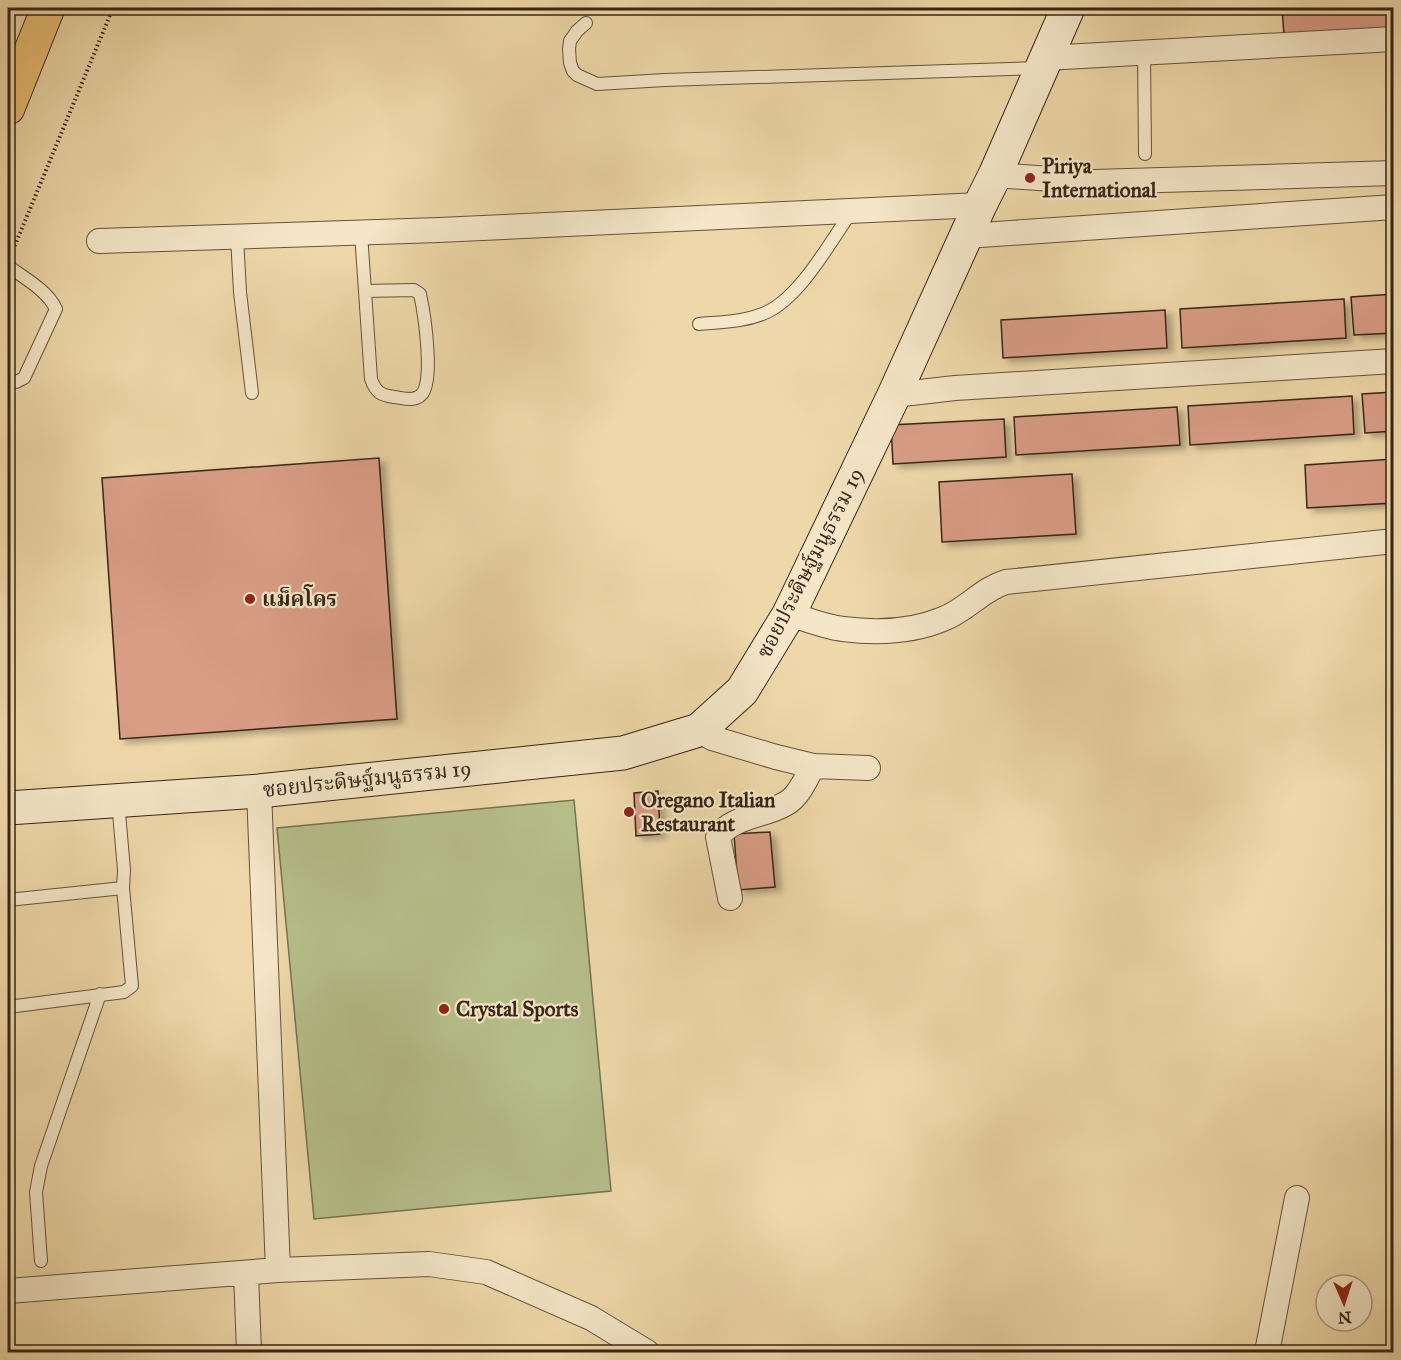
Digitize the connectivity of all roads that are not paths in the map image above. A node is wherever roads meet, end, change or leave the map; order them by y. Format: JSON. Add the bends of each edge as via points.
{"nodes":[{"id":1,"x":48,"y":8,"type":"edge"},
{"id":2,"x":1068,"y":8,"type":"edge"},
{"id":3,"x":586,"y":23,"type":"dead end"},
{"id":4,"x":1394,"y":39,"type":"edge"},
{"id":5,"x":1144,"y":53,"type":"junction"},
{"id":6,"x":1044,"y":63,"type":"junction"},
{"id":7,"x":8,"y":108,"type":"edge"},
{"id":8,"x":1146,"y":154,"type":"dead end"},
{"id":9,"x":1394,"y":174,"type":"edge"},
{"id":10,"x":995,"y":175,"type":"junction"},
{"id":11,"x":980,"y":205,"type":"junction"},
{"id":12,"x":1394,"y":207,"type":"edge"},
{"id":13,"x":852,"y":211,"type":"junction"},
{"id":14,"x":361,"y":233,"type":"junction"},
{"id":15,"x":966,"y":236,"type":"junction"},
{"id":16,"x":237,"y":237,"type":"junction"},
{"id":17,"x":99,"y":241,"type":"dead end"},
{"id":18,"x":10,"y":260,"type":"edge"},
{"id":19,"x":365,"y":291,"type":"junction"},
{"id":20,"x":699,"y":324,"type":"dead end"},
{"id":21,"x":1394,"y":361,"type":"edge"},
{"id":22,"x":8,"y":381,"type":"edge"},
{"id":23,"x":252,"y":393,"type":"dead end"},
{"id":24,"x":894,"y":396,"type":"junction"},
{"id":25,"x":1394,"y":541,"type":"edge"},
{"id":26,"x":789,"y":614,"type":"junction"},
{"id":27,"x":699,"y":730,"type":"junction"},
{"id":28,"x":813,"y":766,"type":"junction"},
{"id":29,"x":868,"y":768,"type":"dead end"},
{"id":30,"x":259,"y":791,"type":"junction"},
{"id":31,"x":118,"y":800,"type":"junction"},
{"id":32,"x":8,"y":808,"type":"edge"},
{"id":33,"x":123,"y":888,"type":"junction"},
{"id":34,"x":730,"y":898,"type":"dead end"},
{"id":35,"x":8,"y":900,"type":"edge"},
{"id":36,"x":100,"y":994,"type":"junction"},
{"id":37,"x":8,"y":1007,"type":"edge"},
{"id":38,"x":1297,"y":1198,"type":"dead end"},
{"id":39,"x":41,"y":1261,"type":"dead end"},
{"id":40,"x":278,"y":1270,"type":"junction"},
{"id":41,"x":246,"y":1274,"type":"junction"},
{"id":42,"x":8,"y":1291,"type":"edge"},
{"id":43,"x":644,"y":1352,"type":"edge"},
{"id":44,"x":249,"y":1353,"type":"edge"},
{"id":45,"x":1267,"y":1353,"type":"edge"}],
"edges":[{"from":1,"to":7,"type":"main road"},
{"from":2,"to":6,"type":"street","name":"ซอยประดิษฐ์มนูธรรม 19"},
{"from":3,"to":6,"type":"lane","via":[[570,41],[570,63],[578,75],[597,84]]},
{"from":4,"to":5,"type":"street"},
{"from":5,"to":6,"type":"street"},
{"from":5,"to":8,"type":"lane"},
{"from":6,"to":10,"type":"street","name":"ซอยประดิษฐ์มนูธรรม 19"},
{"from":9,"to":10,"type":"street","via":[[1094,182]]},
{"from":10,"to":11,"type":"street","name":"ซอยประดิษฐ์มนูธรรม 19"},
{"from":11,"to":13,"type":"street"},
{"from":11,"to":15,"type":"street","name":"ซอยประดิษฐ์มนูธรรม 19"},
{"from":12,"to":15,"type":"street"},
{"from":13,"to":14,"type":"street"},
{"from":13,"to":20,"type":"lane","via":[[792,296],[766,312],[740,321]]},
{"from":14,"to":16,"type":"street"},
{"from":14,"to":19,"type":"lane"},
{"from":15,"to":24,"type":"street","name":"ซอยประดิษฐ์มนูธรรม 19"},
{"from":16,"to":17,"type":"street"},
{"from":16,"to":23,"type":"lane"},
{"from":18,"to":22,"type":"lane","via":[[56,309],[24,378]]},
{"from":19,"to":19,"type":"lane","via":[[375,390],[382,395],[419,397],[424,393],[429,364],[420,294],[414,290]]},
{"from":21,"to":24,"type":"street","via":[[955,388]]},
{"from":24,"to":26,"type":"street","name":"ซอยประดิษฐ์มนูธรรม 19"},
{"from":25,"to":26,"type":"street","via":[[1006,582],[991,587],[970,605],[942,620],[898,631],[841,629]]},
{"from":26,"to":27,"type":"street","name":"ซอยประดิษฐ์มนูธรรม 19","via":[[742,691]]},
{"from":27,"to":28,"type":"street","via":[[712,738]]},
{"from":27,"to":30,"type":"street","name":"ซอยประดิษฐ์มนูธรรม 19","via":[[622,753]]},
{"from":28,"to":29,"type":"street"},
{"from":28,"to":34,"type":"street","via":[[795,797],[786,804],[746,819],[718,837]]},
{"from":30,"to":31,"type":"street","name":"ซอยประดิษฐ์มนูธรรม 19"},
{"from":30,"to":40,"type":"street"},
{"from":31,"to":32,"type":"street","name":"ซอยประดิษฐ์มนูธรรม 19"},
{"from":31,"to":33,"type":"lane"},
{"from":33,"to":35,"type":"lane"},
{"from":33,"to":36,"type":"lane","via":[[132,986],[124,992]]},
{"from":36,"to":37,"type":"lane"},
{"from":36,"to":39,"type":"lane","via":[[41,1166],[36,1192]]},
{"from":38,"to":45,"type":"street"},
{"from":40,"to":41,"type":"street"},
{"from":40,"to":43,"type":"street","via":[[429,1264],[486,1272],[591,1318]]},
{"from":41,"to":42,"type":"street"},
{"from":41,"to":44,"type":"street"}]}
